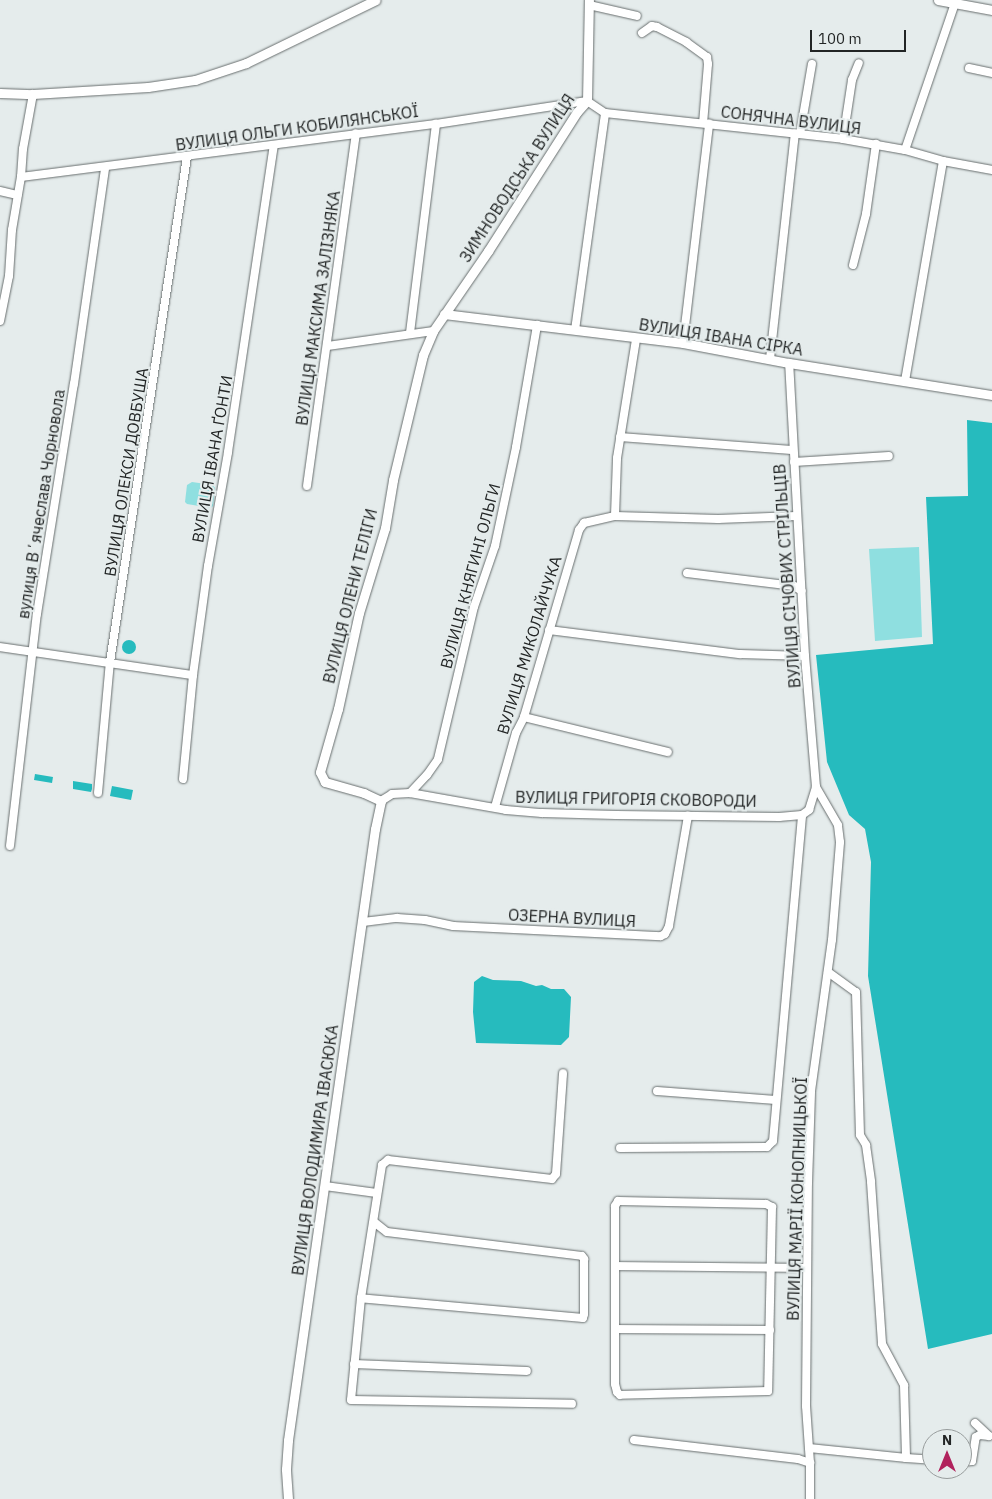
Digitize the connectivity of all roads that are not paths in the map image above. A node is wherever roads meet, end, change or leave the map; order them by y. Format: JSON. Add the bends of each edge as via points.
{"nodes":[{"id":1,"x":376,"y":0,"type":"edge"},
{"id":2,"x":938,"y":0,"type":"edge"},
{"id":3,"x":589,"y":3,"type":"edge"},
{"id":4,"x":955,"y":3,"type":"junction"},
{"id":5,"x":992,"y":10,"type":"edge"},
{"id":6,"x":637,"y":16,"type":"dead end"},
{"id":7,"x":642,"y":33,"type":"dead end"},
{"id":8,"x":859,"y":62,"type":"dead end"},
{"id":9,"x":812,"y":64,"type":"dead end"},
{"id":10,"x":968,"y":68,"type":"dead end"},
{"id":11,"x":992,"y":72,"type":"edge"},
{"id":12,"x":0,"y":93,"type":"edge"},
{"id":13,"x":33,"y":94,"type":"junction"},
{"id":14,"x":587,"y":101,"type":"junction"},
{"id":15,"x":605,"y":113,"type":"junction"},
{"id":16,"x":706,"y":123,"type":"junction"},
{"id":17,"x":436,"y":124,"type":"junction"},
{"id":18,"x":356,"y":133,"type":"junction"},
{"id":19,"x":798,"y":134,"type":"junction"},
{"id":20,"x":843,"y":139,"type":"junction"},
{"id":21,"x":876,"y":144,"type":"junction"},
{"id":22,"x":274,"y":146,"type":"junction"},
{"id":23,"x":905,"y":150,"type":"junction"},
{"id":24,"x":187,"y":157,"type":"junction"},
{"id":25,"x":943,"y":161,"type":"junction"},
{"id":26,"x":105,"y":168,"type":"junction"},
{"id":27,"x":992,"y":170,"type":"edge"},
{"id":28,"x":22,"y":177,"type":"junction"},
{"id":29,"x":0,"y":191,"type":"edge"},
{"id":30,"x":18,"y":195,"type":"junction"},
{"id":31,"x":0,"y":252,"type":"edge"},
{"id":32,"x":10,"y":252,"type":"junction"},
{"id":33,"x":853,"y":265,"type":"dead end"},
{"id":34,"x":444,"y":314,"type":"junction"},
{"id":35,"x":0,"y":321,"type":"edge"},
{"id":36,"x":537,"y":325,"type":"junction"},
{"id":37,"x":434,"y":330,"type":"junction"},
{"id":38,"x":575,"y":330,"type":"junction"},
{"id":39,"x":410,"y":333,"type":"junction"},
{"id":40,"x":636,"y":339,"type":"junction"},
{"id":41,"x":683,"y":343,"type":"junction"},
{"id":42,"x":328,"y":346,"type":"junction"},
{"id":43,"x":770,"y":359,"type":"junction"},
{"id":44,"x":789,"y":363,"type":"junction"},
{"id":45,"x":906,"y":382,"type":"junction"},
{"id":46,"x":992,"y":394,"type":"edge"},
{"id":47,"x":620,"y":437,"type":"junction"},
{"id":48,"x":792,"y":450,"type":"junction"},
{"id":49,"x":889,"y":456,"type":"dead end"},
{"id":50,"x":794,"y":462,"type":"junction"},
{"id":51,"x":306,"y":486,"type":"dead end"},
{"id":52,"x":615,"y":516,"type":"junction"},
{"id":53,"x":796,"y":516,"type":"junction"},
{"id":54,"x":687,"y":573,"type":"dead end"},
{"id":55,"x":802,"y":591,"type":"junction"},
{"id":56,"x":549,"y":630,"type":"junction"},
{"id":57,"x":0,"y":647,"type":"edge"},
{"id":58,"x":32,"y":653,"type":"junction"},
{"id":59,"x":805,"y":656,"type":"junction"},
{"id":60,"x":110,"y":662,"type":"junction"},
{"id":61,"x":193,"y":675,"type":"junction"},
{"id":62,"x":524,"y":717,"type":"junction"},
{"id":63,"x":668,"y":752,"type":"dead end"},
{"id":64,"x":183,"y":779,"type":"dead end"},
{"id":65,"x":816,"y":787,"type":"junction"},
{"id":66,"x":98,"y":793,"type":"dead end"},
{"id":67,"x":410,"y":793,"type":"junction"},
{"id":68,"x":381,"y":803,"type":"junction"},
{"id":69,"x":495,"y":807,"type":"junction"},
{"id":70,"x":802,"y":815,"type":"junction"},
{"id":71,"x":687,"y":818,"type":"junction"},
{"id":72,"x":10,"y":846,"type":"dead end"},
{"id":73,"x":363,"y":922,"type":"junction"},
{"id":74,"x":828,"y":972,"type":"junction"},
{"id":75,"x":563,"y":1073,"type":"dead end"},
{"id":76,"x":657,"y":1091,"type":"dead end"},
{"id":77,"x":776,"y":1100,"type":"junction"},
{"id":78,"x":620,"y":1148,"type":"dead end"},
{"id":79,"x":325,"y":1186,"type":"junction"},
{"id":80,"x":377,"y":1193,"type":"junction"},
{"id":81,"x":374,"y":1222,"type":"junction"},
{"id":82,"x":615,"y":1266,"type":"junction"},
{"id":83,"x":771,"y":1268,"type":"junction"},
{"id":84,"x":806,"y":1268,"type":"junction"},
{"id":85,"x":361,"y":1298,"type":"junction"},
{"id":86,"x":615,"y":1329,"type":"junction"},
{"id":87,"x":770,"y":1330,"type":"junction"},
{"id":88,"x":354,"y":1364,"type":"junction"},
{"id":89,"x":527,"y":1371,"type":"dead end"},
{"id":90,"x":572,"y":1404,"type":"dead end"},
{"id":91,"x":975,"y":1423,"type":"dead end"},
{"id":92,"x":990,"y":1437,"type":"edge"},
{"id":93,"x":634,"y":1440,"type":"dead end"},
{"id":94,"x":809,"y":1448,"type":"junction"},
{"id":95,"x":906,"y":1458,"type":"junction"},
{"id":96,"x":922,"y":1459,"type":"edge"},
{"id":97,"x":972,"y":1461,"type":"edge"},
{"id":98,"x":810,"y":1463,"type":"junction"},
{"id":99,"x":288,"y":1499,"type":"edge"},
{"id":100,"x":810,"y":1499,"type":"edge"}],
"edges":[{"from":1,"to":13,"type":"street","via":[[246,63],[195,80],[148,87]]},
{"from":2,"to":4,"type":"street"},
{"from":3,"to":6,"type":"street"},
{"from":3,"to":14,"type":"street","name":"ЗИМНОВОДСЬКА ВУЛИЦЯ"},
{"from":4,"to":5,"type":"street"},
{"from":4,"to":23,"type":"street"},
{"from":7,"to":16,"type":"street","via":[[652,26],[657,27],[707,57]]},
{"from":8,"to":20,"type":"street","via":[[852,80]]},
{"from":9,"to":19,"type":"street"},
{"from":10,"to":11,"type":"street"},
{"from":12,"to":13,"type":"street"},
{"from":13,"to":28,"type":"street","via":[[22,148]]},
{"from":14,"to":15,"type":"street","name":"СОНЯЧНА ВУЛИЦЯ"},
{"from":14,"to":17,"type":"street","name":"ВУЛИЦЯ ОЛЬГИ КОБИЛЯНСЬКОЇ"},
{"from":14,"to":34,"type":"street","name":"ЗИМНОВОДСЬКА ВУЛИЦЯ"},
{"from":15,"to":16,"type":"street","name":"СОНЯЧНА ВУЛИЦЯ"},
{"from":15,"to":38,"type":"street"},
{"from":16,"to":19,"type":"street","name":"СОНЯЧНА ВУЛИЦЯ"},
{"from":16,"to":41,"type":"street"},
{"from":17,"to":18,"type":"street","name":"ВУЛИЦЯ ОЛЬГИ КОБИЛЯНСЬКОЇ"},
{"from":17,"to":39,"type":"street"},
{"from":18,"to":22,"type":"street","name":"ВУЛИЦЯ ОЛЬГИ КОБИЛЯНСЬКОЇ"},
{"from":18,"to":42,"type":"street","name":"ВУЛИЦЯ МАКСИМА ЗАЛІЗНЯКА"},
{"from":19,"to":20,"type":"street","name":"СОНЯЧНА ВУЛИЦЯ"},
{"from":19,"to":43,"type":"street"},
{"from":20,"to":21,"type":"street","name":"СОНЯЧНА ВУЛИЦЯ"},
{"from":21,"to":23,"type":"street","name":"СОНЯЧНА ВУЛИЦЯ"},
{"from":21,"to":33,"type":"street","via":[[866,214]]},
{"from":22,"to":24,"type":"street","name":"ВУЛИЦЯ ОЛЬГИ КОБИЛЯНСЬКОЇ"},
{"from":22,"to":61,"type":"street","name":"ВУЛИЦЯ ІВАНА ҐОНТИ"},
{"from":23,"to":25,"type":"street","name":"СОНЯЧНА ВУЛИЦЯ"},
{"from":24,"to":26,"type":"street","name":"ВУЛИЦЯ ОЛЬГИ КОБИЛЯНСЬКОЇ"},
{"from":24,"to":60,"type":"street","name":"ВУЛИЦЯ ОЛЕКСИ ДОВБУША"},
{"from":25,"to":27,"type":"street","name":"СОНЯЧНА ВУЛИЦЯ"},
{"from":25,"to":45,"type":"street"},
{"from":26,"to":28,"type":"street","name":"ВУЛИЦЯ ОЛЬГИ КОБИЛЯНСЬКОЇ"},
{"from":26,"to":58,"type":"street","name":"вулиця Вʼячеслава Чорновола"},
{"from":28,"to":30,"type":"street"},
{"from":29,"to":30,"type":"street"},
{"from":30,"to":32,"type":"street"},
{"from":31,"to":32,"type":"street"},
{"from":32,"to":35,"type":"street"},
{"from":34,"to":36,"type":"street","name":"ВУЛИЦЯ ІВАНА СІРКА"},
{"from":34,"to":37,"type":"street","name":"ЗИМНОВОДСЬКА ВУЛИЦЯ"},
{"from":36,"to":38,"type":"street","name":"ВУЛИЦЯ ІВАНА СІРКА"},
{"from":36,"to":67,"type":"street","name":"ВУЛИЦЯ КНЯГИНІ ОЛЬГИ","via":[[495,546],[474,607],[438,760]]},
{"from":37,"to":39,"type":"street"},
{"from":37,"to":68,"type":"street","name":"ВУЛИЦЯ ОЛЕНИ ТЕЛІГИ","via":[[423,355],[385,528],[359,613],[320,772],[325,782],[364,793]]},
{"from":38,"to":40,"type":"street","name":"ВУЛИЦЯ ІВАНА СІРКА"},
{"from":39,"to":42,"type":"street"},
{"from":40,"to":41,"type":"street","name":"ВУЛИЦЯ ІВАНА СІРКА"},
{"from":40,"to":47,"type":"street"},
{"from":41,"to":43,"type":"street","name":"ВУЛИЦЯ ІВАНА СІРКА"},
{"from":42,"to":51,"type":"street","name":"ВУЛИЦЯ МАКСИМА ЗАЛІЗНЯКА"},
{"from":43,"to":44,"type":"street","name":"ВУЛИЦЯ ІВАНА СІРКА"},
{"from":44,"to":45,"type":"street","name":"ВУЛИЦЯ ІВАНА СІРКА"},
{"from":44,"to":48,"type":"street","name":"ВУЛИЦЯ СІЧОВИХ СТРІЛЬЦІВ"},
{"from":45,"to":46,"type":"street","name":"ВУЛИЦЯ ІВАНА СІРКА"},
{"from":47,"to":48,"type":"street"},
{"from":47,"to":52,"type":"street"},
{"from":48,"to":50,"type":"street","name":"ВУЛИЦЯ СІЧОВИХ СТРІЛЬЦІВ"},
{"from":49,"to":50,"type":"street"},
{"from":50,"to":53,"type":"street","name":"ВУЛИЦЯ СІЧОВИХ СТРІЛЬЦІВ"},
{"from":52,"to":53,"type":"street","name":"ВУЛИЦЯ МИКОЛАЙЧУКА","via":[[718,519]]},
{"from":52,"to":56,"type":"street","name":"ВУЛИЦЯ МИКОЛАЙЧУКА","via":[[584,523],[579,530]]},
{"from":53,"to":55,"type":"street","name":"ВУЛИЦЯ СІЧОВИХ СТРІЛЬЦІВ"},
{"from":54,"to":55,"type":"street","via":[[794,586]]},
{"from":55,"to":59,"type":"street","name":"ВУЛИЦЯ СІЧОВИХ СТРІЛЬЦІВ"},
{"from":56,"to":59,"type":"street","via":[[740,654]]},
{"from":56,"to":62,"type":"street","name":"ВУЛИЦЯ МИКОЛАЙЧУКА"},
{"from":57,"to":58,"type":"street"},
{"from":58,"to":60,"type":"street"},
{"from":58,"to":72,"type":"street","name":"вулиця Вʼячеслава Чорновола"},
{"from":59,"to":65,"type":"street","name":"ВУЛИЦЯ СІЧОВИХ СТРІЛЬЦІВ"},
{"from":60,"to":61,"type":"street"},
{"from":60,"to":66,"type":"street","name":"ВУЛИЦЯ ОЛЕКСИ ДОВБУША"},
{"from":61,"to":64,"type":"street","name":"ВУЛИЦЯ ІВАНА ҐОНТИ"},
{"from":62,"to":63,"type":"street"},
{"from":62,"to":69,"type":"street","name":"ВУЛИЦЯ МИКОЛАЙЧУКА","via":[[516,733]]},
{"from":65,"to":70,"type":"street","via":[[812,804]]},
{"from":65,"to":74,"type":"street","name":"ВУЛИЦЯ МАРІЇ КОНОПНИЦЬКОЇ","via":[[840,831]]},
{"from":67,"to":68,"type":"street","name":"ВУЛИЦЯ ГРИГОРІЯ СКОВОРОДИ","via":[[392,794]]},
{"from":67,"to":69,"type":"street","name":"ВУЛИЦЯ ГРИГОРІЯ СКОВОРОДИ"},
{"from":68,"to":73,"type":"street","name":"ВУЛИЦЯ ВОЛОДИМИРА ІВАСЮКА"},
{"from":69,"to":71,"type":"street","name":"ВУЛИЦЯ ГРИГОРІЯ СКОВОРОДИ","via":[[542,813]]},
{"from":70,"to":71,"type":"street","name":"ВУЛИЦЯ ГРИГОРІЯ СКОВОРОДИ"},
{"from":70,"to":77,"type":"street"},
{"from":71,"to":73,"type":"street","name":"ОЗЕРНА ВУЛИЦЯ","via":[[669,926],[661,936],[453,926],[397,918]]},
{"from":73,"to":79,"type":"street","name":"ВУЛИЦЯ ВОЛОДИМИРА ІВАСЮКА"},
{"from":74,"to":84,"type":"street","name":"ВУЛИЦЯ МАРІЇ КОНОПНИЦЬКОЇ","via":[[811,1091]]},
{"from":74,"to":95,"type":"street","via":[[856,992],[860,1135],[866,1145],[871,1182],[882,1344],[904,1385]]},
{"from":75,"to":80,"type":"street","via":[[556,1174],[552,1179],[388,1160],[380,1168]]},
{"from":76,"to":77,"type":"street"},
{"from":77,"to":78,"type":"street","via":[[773,1141],[767,1147]]},
{"from":79,"to":80,"type":"street"},
{"from":79,"to":99,"type":"street","name":"ВУЛИЦЯ ВОЛОДИМИРА ІВАСЮКА","via":[[288,1440]]},
{"from":80,"to":81,"type":"street"},
{"from":81,"to":85,"type":"street"},
{"from":81,"to":85,"type":"street","via":[[387,1232],[582,1256],[584,1314],[579,1318]]},
{"from":82,"to":83,"type":"street"},
{"from":82,"to":83,"type":"street","via":[[615,1206],[618,1201],[770,1204]]},
{"from":82,"to":86,"type":"street"},
{"from":83,"to":84,"type":"street"},
{"from":83,"to":87,"type":"street"},
{"from":84,"to":94,"type":"street","name":"ВУЛИЦЯ МАРІЇ КОНОПНИЦЬКОЇ"},
{"from":85,"to":88,"type":"street"},
{"from":86,"to":87,"type":"street"},
{"from":86,"to":87,"type":"street","via":[[615,1384],[620,1394],[765,1392],[770,1389]]},
{"from":88,"to":89,"type":"street"},
{"from":88,"to":90,"type":"street","via":[[350,1397],[354,1401]]},
{"from":91,"to":92,"type":"street"},
{"from":92,"to":97,"type":"street","via":[[976,1437]]},
{"from":93,"to":98,"type":"street","via":[[798,1458]]},
{"from":94,"to":95,"type":"street"},
{"from":94,"to":98,"type":"street","name":"ВУЛИЦЯ МАРІЇ КОНОПНИЦЬКОЇ"},
{"from":95,"to":96,"type":"street"},
{"from":98,"to":100,"type":"street","name":"ВУЛИЦЯ МАРІЇ КОНОПНИЦЬКОЇ"}]}
